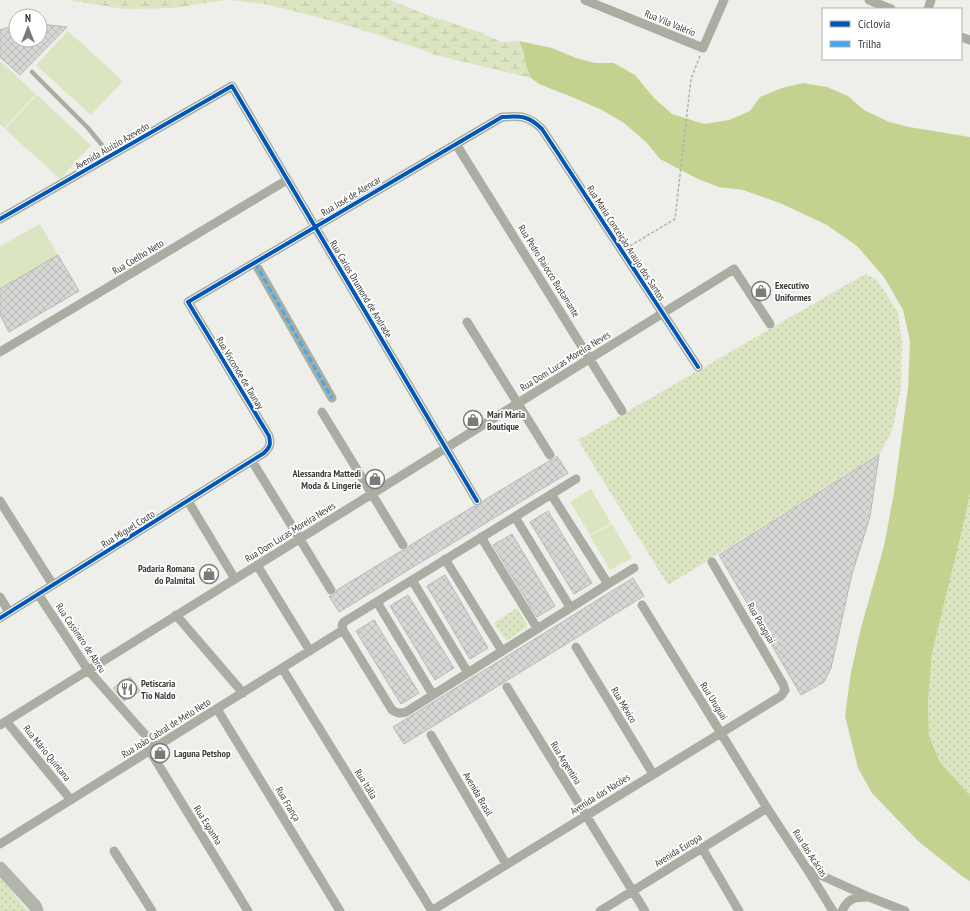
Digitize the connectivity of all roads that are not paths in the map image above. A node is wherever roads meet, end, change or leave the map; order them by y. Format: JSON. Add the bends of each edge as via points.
{"nodes":[{"id":1,"x":585,"y":0,"type":"edge"},
{"id":2,"x":724,"y":0,"type":"edge"},
{"id":3,"x":869,"y":0,"type":"edge"},
{"id":4,"x":889,"y":8,"type":"edge"},
{"id":5,"x":32,"y":72,"type":"dead end"},
{"id":6,"x":232,"y":86,"type":"joint"},
{"id":7,"x":542,"y":129,"type":"joint"},
{"id":8,"x":456,"y":144,"type":"junction"},
{"id":9,"x":111,"y":156,"type":"junction"},
{"id":10,"x":287,"y":180,"type":"junction"},
{"id":11,"x":0,"y":220,"type":"edge"},
{"id":12,"x":315,"y":227,"type":"junction"},
{"id":13,"x":255,"y":263,"type":"junction"},
{"id":14,"x":188,"y":302,"type":"joint"},
{"id":15,"x":662,"y":313,"type":"junction"},
{"id":16,"x":467,"y":322,"type":"dead end"},
{"id":17,"x":770,"y":324,"type":"dead end"},
{"id":18,"x":0,"y":352,"type":"edge"},
{"id":19,"x":590,"y":358,"type":"junction"},
{"id":20,"x":698,"y":367,"type":"dead end"},
{"id":21,"x":332,"y":398,"type":"dead end"},
{"id":22,"x":518,"y":403,"type":"junction"},
{"id":23,"x":622,"y":411,"type":"dead end"},
{"id":24,"x":322,"y":412,"type":"dead end"},
{"id":25,"x":446,"y":448,"type":"junction"},
{"id":26,"x":264,"y":453,"type":"joint"},
{"id":27,"x":550,"y":455,"type":"dead end"},
{"id":28,"x":252,"y":461,"type":"junction"},
{"id":29,"x":576,"y":479,"type":"dead end"},
{"id":30,"x":372,"y":494,"type":"junction"},
{"id":31,"x":551,"y":494,"type":"junction"},
{"id":32,"x":188,"y":500,"type":"junction"},
{"id":33,"x":477,"y":500,"type":"dead end"},
{"id":34,"x":0,"y":501,"type":"edge"},
{"id":35,"x":515,"y":517,"type":"junction"},
{"id":36,"x":481,"y":538,"type":"junction"},
{"id":37,"x":299,"y":539,"type":"junction"},
{"id":38,"x":403,"y":545,"type":"dead end"},
{"id":39,"x":445,"y":560,"type":"junction"},
{"id":40,"x":712,"y":562,"type":"dead end"},
{"id":41,"x":257,"y":565,"type":"junction"},
{"id":42,"x":634,"y":568,"type":"dead end"},
{"id":43,"x":235,"y":579,"type":"junction"},
{"id":44,"x":412,"y":580,"type":"junction"},
{"id":45,"x":608,"y":584,"type":"junction"},
{"id":46,"x":52,"y":585,"type":"junction"},
{"id":47,"x":331,"y":590,"type":"dead end"},
{"id":48,"x":38,"y":594,"type":"junction"},
{"id":49,"x":0,"y":596,"type":"edge"},
{"id":50,"x":377,"y":602,"type":"junction"},
{"id":51,"x":642,"y":605,"type":"dead end"},
{"id":52,"x":570,"y":608,"type":"junction"},
{"id":53,"x":10,"y":612,"type":"junction"},
{"id":54,"x":176,"y":615,"type":"junction"},
{"id":55,"x":0,"y":618,"type":"edge"},
{"id":56,"x":538,"y":628,"type":"junction"},
{"id":57,"x":343,"y":630,"type":"junction"},
{"id":58,"x":576,"y":647,"type":"dead end"},
{"id":59,"x":310,"y":651,"type":"junction"},
{"id":60,"x":502,"y":651,"type":"junction"},
{"id":61,"x":282,"y":668,"type":"junction"},
{"id":62,"x":88,"y":670,"type":"junction"},
{"id":63,"x":468,"y":673,"type":"junction"},
{"id":64,"x":507,"y":687,"type":"dead end"},
{"id":65,"x":243,"y":693,"type":"junction"},
{"id":66,"x":433,"y":695,"type":"junction"},
{"id":67,"x":781,"y":696,"type":"joint"},
{"id":68,"x":216,"y":709,"type":"junction"},
{"id":69,"x":3,"y":723,"type":"edge"},
{"id":70,"x":721,"y":733,"type":"junction"},
{"id":71,"x":431,"y":735,"type":"dead end"},
{"id":72,"x":153,"y":749,"type":"junction"},
{"id":73,"x":653,"y":774,"type":"junction"},
{"id":74,"x":71,"y":800,"type":"junction"},
{"id":75,"x":767,"y":808,"type":"junction"},
{"id":76,"x":586,"y":816,"type":"junction"},
{"id":77,"x":0,"y":844,"type":"edge"},
{"id":78,"x":702,"y":848,"type":"junction"},
{"id":79,"x":114,"y":851,"type":"dead end"},
{"id":80,"x":506,"y":864,"type":"junction"},
{"id":81,"x":0,"y":868,"type":"edge"},
{"id":82,"x":807,"y":869,"type":"junction"},
{"id":83,"x":632,"y":891,"type":"junction"},
{"id":84,"x":869,"y":896,"type":"junction"},
{"id":85,"x":37,"y":909,"type":"edge"},
{"id":86,"x":152,"y":911,"type":"edge"},
{"id":87,"x":248,"y":911,"type":"edge"},
{"id":88,"x":340,"y":911,"type":"edge"},
{"id":89,"x":432,"y":911,"type":"edge"},
{"id":90,"x":600,"y":911,"type":"edge"},
{"id":91,"x":645,"y":911,"type":"edge"},
{"id":92,"x":739,"y":911,"type":"edge"},
{"id":93,"x":833,"y":911,"type":"edge"},
{"id":94,"x":842,"y":911,"type":"edge"},
{"id":95,"x":905,"y":911,"type":"edge"}],
"edges":[{"from":1,"to":2,"type":"street","name":"Rua Vila Valério","via":[[703,48]]},
{"from":3,"to":4,"type":"street"},
{"from":5,"to":9,"type":"lane","via":[[88,128]]},
{"from":6,"to":9,"type":"street","name":"Avenida Aluizio Azevedo"},
{"from":6,"to":10,"type":"street","name":"Rua Carlos Drumond de Andrade"},
{"from":7,"to":8,"type":"street","name":"Rua José de Alencar","via":[[527,118],[502,117]]},
{"from":7,"to":15,"type":"street","name":"Rua Maria Conceição Araujo dos Santos"},
{"from":8,"to":12,"type":"street","name":"Rua José de Alencar"},
{"from":8,"to":19,"type":"street","name":"Rua Pedro Baiocco Bustamante"},
{"from":9,"to":11,"type":"street","name":"Avenida Aluizio Azevedo"},
{"from":10,"to":12,"type":"street","name":"Rua Carlos Drumond de Andrade"},
{"from":10,"to":18,"type":"street","name":"Rua Coelho Neto"},
{"from":12,"to":13,"type":"street","name":"Rua José de Alencar"},
{"from":12,"to":25,"type":"street","name":"Rua Carlos Drumond de Andrade"},
{"from":13,"to":14,"type":"street","name":"Rua José de Alencar"},
{"from":13,"to":21,"type":"street"},
{"from":14,"to":26,"type":"street","name":"Rua Visconde de Taunay","via":[[268,436],[269,448]]},
{"from":15,"to":17,"type":"street","name":"Rua Dom Lucas Moreira Neves","via":[[734,269]]},
{"from":15,"to":19,"type":"street","name":"Rua Dom Lucas Moreira Neves"},
{"from":15,"to":20,"type":"street","name":"Rua Maria Conceição Araujo dos Santos"},
{"from":16,"to":22,"type":"street"},
{"from":19,"to":22,"type":"street","name":"Rua Dom Lucas Moreira Neves"},
{"from":19,"to":23,"type":"street","name":"Rua Pedro Baiocco Bustamante"},
{"from":22,"to":25,"type":"street","name":"Rua Dom Lucas Moreira Neves"},
{"from":22,"to":27,"type":"street"},
{"from":24,"to":30,"type":"street"},
{"from":25,"to":30,"type":"street","name":"Rua Dom Lucas Moreira Neves"},
{"from":25,"to":33,"type":"street","name":"Rua Carlos Drumond de Andrade"},
{"from":26,"to":28,"type":"street","name":"Rua Miguel Couto"},
{"from":28,"to":32,"type":"street","name":"Rua Miguel Couto"},
{"from":28,"to":37,"type":"street"},
{"from":29,"to":31,"type":"street"},
{"from":30,"to":37,"type":"street","name":"Rua Dom Lucas Moreira Neves"},
{"from":30,"to":38,"type":"street"},
{"from":31,"to":35,"type":"street"},
{"from":31,"to":45,"type":"street"},
{"from":32,"to":43,"type":"street"},
{"from":32,"to":46,"type":"street","name":"Rua Miguel Couto"},
{"from":34,"to":46,"type":"street"},
{"from":35,"to":36,"type":"street"},
{"from":35,"to":52,"type":"street"},
{"from":36,"to":39,"type":"street"},
{"from":36,"to":56,"type":"street"},
{"from":37,"to":41,"type":"street","name":"Rua Dom Lucas Moreira Neves"},
{"from":37,"to":47,"type":"street"},
{"from":39,"to":44,"type":"street"},
{"from":39,"to":60,"type":"street"},
{"from":40,"to":67,"type":"street","name":"Rua Paraguai","via":[[783,684],[786,690]]},
{"from":41,"to":43,"type":"street","name":"Rua Dom Lucas Moreira Neves"},
{"from":41,"to":59,"type":"street"},
{"from":42,"to":45,"type":"street"},
{"from":43,"to":54,"type":"street","name":"Rua Dom Lucas Moreira Neves"},
{"from":44,"to":50,"type":"street"},
{"from":44,"to":63,"type":"street"},
{"from":45,"to":52,"type":"street"},
{"from":46,"to":48,"type":"street","name":"Rua Miguel Couto"},
{"from":48,"to":53,"type":"street","name":"Rua Miguel Couto"},
{"from":48,"to":62,"type":"street","name":"Rua Cassimiro de Abreu"},
{"from":49,"to":53,"type":"street"},
{"from":50,"to":57,"type":"street","name":"Rua João Cabral de Melo Neto","via":[[344,622]]},
{"from":50,"to":66,"type":"street"},
{"from":51,"to":70,"type":"street","name":"Rua Uruguai"},
{"from":52,"to":56,"type":"street"},
{"from":53,"to":55,"type":"street","name":"Rua Miguel Couto"},
{"from":54,"to":62,"type":"street","name":"Rua Dom Lucas Moreira Neves"},
{"from":54,"to":65,"type":"street"},
{"from":56,"to":60,"type":"street"},
{"from":57,"to":59,"type":"street","name":"Rua João Cabral de Melo Neto"},
{"from":57,"to":66,"type":"street","via":[[392,710],[406,712]]},
{"from":58,"to":73,"type":"street","name":"Rua México"},
{"from":59,"to":61,"type":"street","name":"Rua João Cabral de Melo Neto"},
{"from":60,"to":63,"type":"street"},
{"from":61,"to":65,"type":"street","name":"Rua João Cabral de Melo Neto"},
{"from":61,"to":89,"type":"street","name":"Rua Itália"},
{"from":62,"to":69,"type":"street","name":"Rua Dom Lucas Moreira Neves"},
{"from":62,"to":72,"type":"street","name":"Rua Cassimiro de Abreu"},
{"from":63,"to":66,"type":"street"},
{"from":64,"to":76,"type":"street","name":"Rua Argentina"},
{"from":65,"to":68,"type":"street","name":"Rua João Cabral de Melo Neto"},
{"from":67,"to":70,"type":"street","name":"Avenida das Nacões"},
{"from":68,"to":72,"type":"street","name":"Rua João Cabral de Melo Neto"},
{"from":68,"to":88,"type":"street","name":"Rua França"},
{"from":69,"to":74,"type":"street","name":"Rua Mário Quintana"},
{"from":70,"to":73,"type":"street","name":"Avenida das Nacões"},
{"from":70,"to":75,"type":"street","name":"Rua Uruguai"},
{"from":71,"to":80,"type":"street","name":"Avenida Brasil"},
{"from":72,"to":74,"type":"street","name":"Rua João Cabral de Melo Neto"},
{"from":72,"to":87,"type":"street","name":"Rua Espanha"},
{"from":73,"to":76,"type":"street","name":"Avenida das Nacões"},
{"from":74,"to":77,"type":"street","name":"Rua João Cabral de Melo Neto"},
{"from":75,"to":78,"type":"street","name":"Avenida Europa"},
{"from":75,"to":82,"type":"street","name":"Rua das Acácias"},
{"from":76,"to":80,"type":"street","name":"Avenida das Nacões"},
{"from":76,"to":83,"type":"street","name":"Rua Argentina"},
{"from":78,"to":83,"type":"street","name":"Avenida Europa"},
{"from":78,"to":92,"type":"street"},
{"from":79,"to":86,"type":"street"},
{"from":80,"to":89,"type":"street","name":"Avenida das Nacões"},
{"from":81,"to":85,"type":"main road"},
{"from":82,"to":84,"type":"street"},
{"from":82,"to":93,"type":"street","name":"Rua das Acácias"},
{"from":83,"to":90,"type":"street","name":"Avenida Europa"},
{"from":83,"to":91,"type":"street","name":"Rua Argentina"},
{"from":84,"to":94,"type":"street","via":[[848,901]]},
{"from":84,"to":95,"type":"street"}]}
